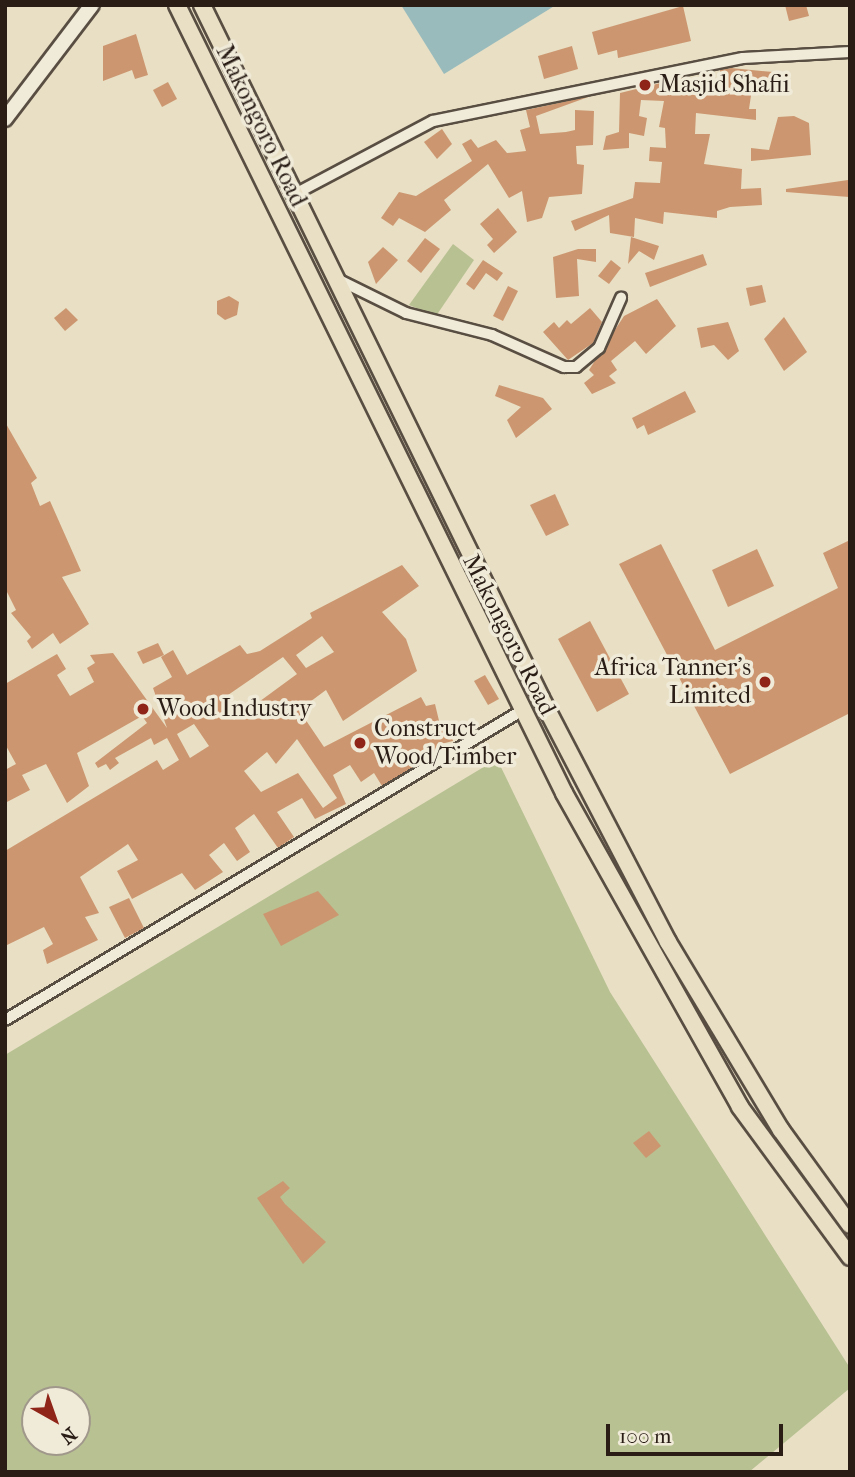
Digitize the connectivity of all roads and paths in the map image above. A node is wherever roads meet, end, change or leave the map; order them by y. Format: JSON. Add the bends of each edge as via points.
{"nodes":[{"id":1,"x":92,"y":5,"type":"edge"},
{"id":2,"x":177,"y":5,"type":"edge"},
{"id":3,"x":202,"y":5,"type":"edge"},
{"id":4,"x":850,"y":52,"type":"edge"},
{"id":5,"x":5,"y":119,"type":"edge"},
{"id":6,"x":293,"y":195,"type":"junction"},
{"id":7,"x":332,"y":277,"type":"junction"},
{"id":8,"x":621,"y":298,"type":"dead end"},
{"id":9,"x":521,"y":711,"type":"junction"},
{"id":10,"x":5,"y":1020,"type":"edge"},
{"id":11,"x":850,"y":1225,"type":"edge"},
{"id":12,"x":850,"y":1257,"type":"edge"}],
"edges":[{"from":1,"to":5,"type":"main road"},
{"from":2,"to":9,"type":"main road","name":"Makongoro Road"},
{"from":3,"to":6,"type":"main road","name":"Makongoro Road"},
{"from":4,"to":6,"type":"street","via":[[754,56],[432,121]]},
{"from":6,"to":7,"type":"main road","name":"Makongoro Road"},
{"from":7,"to":8,"type":"street","via":[[406,313],[492,335],[564,367],[576,367],[600,348]]},
{"from":7,"to":11,"type":"main road","name":"Makongoro Road","via":[[668,942],[780,1130]]},
{"from":9,"to":10,"type":"street"},
{"from":9,"to":12,"type":"main road","name":"Makongoro Road","via":[[740,1107]]}]}
